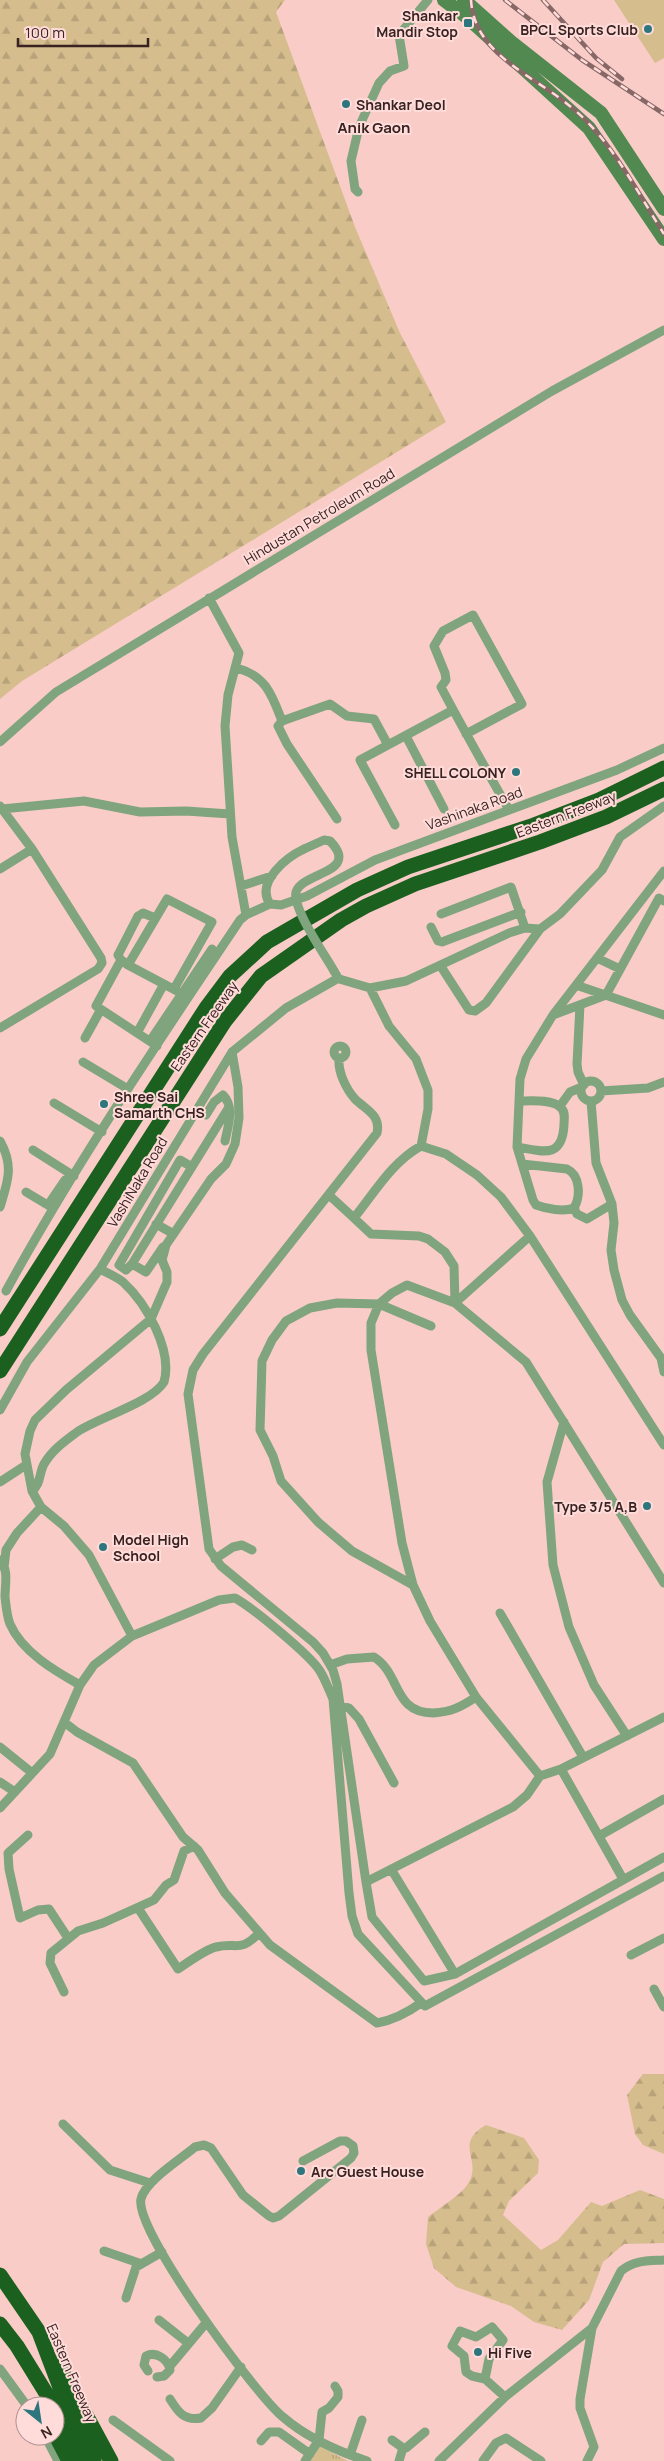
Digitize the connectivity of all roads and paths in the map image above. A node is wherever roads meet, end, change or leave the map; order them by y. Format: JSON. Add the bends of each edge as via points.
{"nodes":[{"id":1,"x":428,"y":0,"type":"edge"},
{"id":2,"x":444,"y":0,"type":"edge"},
{"id":3,"x":464,"y":0,"type":"edge"},
{"id":4,"x":358,"y":192,"type":"dead end"},
{"id":5,"x":664,"y":209,"type":"edge"},
{"id":6,"x":664,"y":240,"type":"edge"},
{"id":7,"x":664,"y":330,"type":"edge"},
{"id":8,"x":209,"y":598,"type":"junction"},
{"id":9,"x":236,"y":668,"type":"junction"},
{"id":10,"x":454,"y":710,"type":"junction"},
{"id":11,"x":282,"y":721,"type":"junction"},
{"id":12,"x":466,"y":734,"type":"junction"},
{"id":13,"x":406,"y":736,"type":"junction"},
{"id":14,"x":0,"y":742,"type":"edge"},
{"id":15,"x":388,"y":746,"type":"junction"},
{"id":16,"x":664,"y":748,"type":"edge"},
{"id":17,"x":664,"y":768,"type":"edge"},
{"id":18,"x":664,"y":789,"type":"edge"},
{"id":19,"x":664,"y":806,"type":"edge"},
{"id":20,"x":1,"y":807,"type":"edge"},
{"id":21,"x":444,"y":809,"type":"dead end"},
{"id":22,"x":509,"y":810,"type":"junction"},
{"id":23,"x":230,"y":814,"type":"junction"},
{"id":24,"x":337,"y":819,"type":"dead end"},
{"id":25,"x":395,"y":825,"type":"dead end"},
{"id":26,"x":32,"y":849,"type":"junction"},
{"id":27,"x":0,"y":869,"type":"edge"},
{"id":28,"x":664,"y":872,"type":"edge"},
{"id":29,"x":272,"y":876,"type":"junction"},
{"id":30,"x":240,"y":886,"type":"junction"},
{"id":31,"x":648,"y":891,"type":"junction"},
{"id":32,"x":662,"y":899,"type":"edge"},
{"id":33,"x":270,"y":904,"type":"junction"},
{"id":34,"x":521,"y":912,"type":"junction"},
{"id":35,"x":442,"y":914,"type":"dead end"},
{"id":36,"x":246,"y":915,"type":"junction"},
{"id":37,"x":155,"y":918,"type":"junction"},
{"id":38,"x":431,"y":927,"type":"dead end"},
{"id":39,"x":525,"y":928,"type":"junction"},
{"id":40,"x":540,"y":929,"type":"junction"},
{"id":41,"x":212,"y":949,"type":"dead end"},
{"id":42,"x":597,"y":958,"type":"junction"},
{"id":43,"x":125,"y":962,"type":"junction"},
{"id":44,"x":440,"y":965,"type":"junction"},
{"id":45,"x":620,"y":969,"type":"junction"},
{"id":46,"x":335,"y":974,"type":"junction"},
{"id":47,"x":164,"y":984,"type":"junction"},
{"id":48,"x":576,"y":984,"type":"junction"},
{"id":49,"x":370,"y":988,"type":"junction"},
{"id":50,"x":178,"y":992,"type":"junction"},
{"id":51,"x":606,"y":995,"type":"junction"},
{"id":52,"x":580,"y":1005,"type":"junction"},
{"id":53,"x":100,"y":1011,"type":"junction"},
{"id":54,"x":553,"y":1015,"type":"junction"},
{"id":55,"x":664,"y":1015,"type":"edge"},
{"id":56,"x":0,"y":1028,"type":"edge"},
{"id":57,"x":137,"y":1033,"type":"junction"},
{"id":58,"x":85,"y":1038,"type":"dead end"},
{"id":59,"x":153,"y":1044,"type":"junction"},
{"id":60,"x":232,"y":1052,"type":"junction"},
{"id":61,"x":339,"y":1059,"type":"dead end"},
{"id":62,"x":83,"y":1062,"type":"dead end"},
{"id":63,"x":664,"y":1082,"type":"edge"},
{"id":64,"x":583,"y":1086,"type":"junction"},
{"id":65,"x":128,"y":1089,"type":"junction"},
{"id":66,"x":601,"y":1091,"type":"junction"},
{"id":67,"x":519,"y":1101,"type":"junction"},
{"id":68,"x":591,"y":1101,"type":"junction"},
{"id":69,"x":202,"y":1102,"type":"junction"},
{"id":70,"x":54,"y":1103,"type":"dead end"},
{"id":71,"x":229,"y":1106,"type":"junction"},
{"id":72,"x":560,"y":1106,"type":"junction"},
{"id":73,"x":102,"y":1132,"type":"junction"},
{"id":74,"x":0,"y":1141,"type":"edge"},
{"id":75,"x":225,"y":1141,"type":"dead end"},
{"id":76,"x":421,"y":1146,"type":"junction"},
{"id":77,"x":517,"y":1146,"type":"junction"},
{"id":78,"x":33,"y":1150,"type":"dead end"},
{"id":79,"x":168,"y":1157,"type":"junction"},
{"id":80,"x":178,"y":1163,"type":"junction"},
{"id":81,"x":522,"y":1164,"type":"junction"},
{"id":82,"x":192,"y":1167,"type":"junction"},
{"id":83,"x":72,"y":1175,"type":"junction"},
{"id":84,"x":26,"y":1192,"type":"dead end"},
{"id":85,"x":330,"y":1196,"type":"junction"},
{"id":86,"x":612,"y":1204,"type":"junction"},
{"id":87,"x":0,"y":1206,"type":"edge"},
{"id":88,"x":51,"y":1206,"type":"junction"},
{"id":89,"x":574,"y":1208,"type":"junction"},
{"id":90,"x":354,"y":1218,"type":"junction"},
{"id":91,"x":178,"y":1223,"type":"dead end"},
{"id":92,"x":127,"y":1224,"type":"junction"},
{"id":93,"x":156,"y":1224,"type":"junction"},
{"id":94,"x":138,"y":1230,"type":"junction"},
{"id":95,"x":172,"y":1233,"type":"junction"},
{"id":96,"x":530,"y":1236,"type":"junction"},
{"id":97,"x":128,"y":1266,"type":"junction"},
{"id":98,"x":100,"y":1270,"type":"junction"},
{"id":99,"x":117,"y":1279,"type":"junction"},
{"id":100,"x":6,"y":1291,"type":"dead end"},
{"id":101,"x":455,"y":1303,"type":"junction"},
{"id":102,"x":379,"y":1304,"type":"junction"},
{"id":103,"x":151,"y":1319,"type":"junction"},
{"id":104,"x":431,"y":1326,"type":"dead end"},
{"id":105,"x":0,"y":1329,"type":"edge"},
{"id":106,"x":0,"y":1371,"type":"edge"},
{"id":107,"x":664,"y":1372,"type":"edge"},
{"id":108,"x":0,"y":1410,"type":"edge"},
{"id":109,"x":564,"y":1422,"type":"junction"},
{"id":110,"x":664,"y":1445,"type":"edge"},
{"id":111,"x":26,"y":1465,"type":"junction"},
{"id":112,"x":0,"y":1482,"type":"edge"},
{"id":113,"x":32,"y":1491,"type":"junction"},
{"id":114,"x":41,"y":1506,"type":"junction"},
{"id":115,"x":252,"y":1550,"type":"dead end"},
{"id":116,"x":215,"y":1559,"type":"junction"},
{"id":117,"x":2,"y":1566,"type":"edge"},
{"id":118,"x":664,"y":1583,"type":"edge"},
{"id":119,"x":413,"y":1585,"type":"junction"},
{"id":120,"x":3,"y":1600,"type":"edge"},
{"id":121,"x":500,"y":1613,"type":"dead end"},
{"id":122,"x":132,"y":1636,"type":"junction"},
{"id":123,"x":330,"y":1665,"type":"junction"},
{"id":124,"x":80,"y":1685,"type":"junction"},
{"id":125,"x":476,"y":1697,"type":"junction"},
{"id":126,"x":342,"y":1706,"type":"junction"},
{"id":127,"x":664,"y":1717,"type":"edge"},
{"id":128,"x":64,"y":1722,"type":"junction"},
{"id":129,"x":627,"y":1736,"type":"junction"},
{"id":130,"x":0,"y":1747,"type":"edge"},
{"id":131,"x":583,"y":1757,"type":"junction"},
{"id":132,"x":561,"y":1769,"type":"junction"},
{"id":133,"x":31,"y":1772,"type":"junction"},
{"id":134,"x":540,"y":1776,"type":"junction"},
{"id":135,"x":0,"y":1782,"type":"edge"},
{"id":136,"x":394,"y":1783,"type":"dead end"},
{"id":137,"x":16,"y":1792,"type":"junction"},
{"id":138,"x":664,"y":1799,"type":"edge"},
{"id":139,"x":0,"y":1808,"type":"edge"},
{"id":140,"x":28,"y":1835,"type":"dead end"},
{"id":141,"x":599,"y":1836,"type":"junction"},
{"id":142,"x":194,"y":1846,"type":"junction"},
{"id":143,"x":664,"y":1857,"type":"edge"},
{"id":144,"x":391,"y":1869,"type":"junction"},
{"id":145,"x":664,"y":1876,"type":"edge"},
{"id":146,"x":623,"y":1879,"type":"junction"},
{"id":147,"x":366,"y":1882,"type":"junction"},
{"id":148,"x":138,"y":1908,"type":"junction"},
{"id":149,"x":259,"y":1933,"type":"junction"},
{"id":150,"x":68,"y":1938,"type":"junction"},
{"id":151,"x":664,"y":1938,"type":"edge"},
{"id":152,"x":631,"y":1955,"type":"dead end"},
{"id":153,"x":455,"y":1974,"type":"junction"},
{"id":154,"x":654,"y":1990,"type":"dead end"},
{"id":155,"x":64,"y":1992,"type":"dead end"},
{"id":156,"x":421,"y":2003,"type":"junction"},
{"id":157,"x":664,"y":2007,"type":"edge"},
{"id":158,"x":63,"y":2124,"type":"dead end"},
{"id":159,"x":303,"y":2161,"type":"dead end"},
{"id":160,"x":150,"y":2183,"type":"junction"},
{"id":161,"x":104,"y":2252,"type":"dead end"},
{"id":162,"x":162,"y":2252,"type":"junction"},
{"id":163,"x":664,"y":2260,"type":"edge"},
{"id":164,"x":139,"y":2263,"type":"junction"},
{"id":165,"x":0,"y":2275,"type":"edge"},
{"id":166,"x":126,"y":2298,"type":"dead end"},
{"id":167,"x":160,"y":2320,"type":"dead end"},
{"id":168,"x":206,"y":2322,"type":"junction"},
{"id":169,"x":0,"y":2324,"type":"edge"},
{"id":170,"x":592,"y":2328,"type":"junction"},
{"id":171,"x":39,"y":2332,"type":"junction"},
{"id":172,"x":188,"y":2343,"type":"junction"},
{"id":173,"x":170,"y":2366,"type":"junction"},
{"id":174,"x":241,"y":2367,"type":"junction"},
{"id":175,"x":0,"y":2369,"type":"edge"},
{"id":176,"x":148,"y":2371,"type":"dead end"},
{"id":177,"x":157,"y":2377,"type":"dead end"},
{"id":178,"x":485,"y":2379,"type":"junction"},
{"id":179,"x":335,"y":2386,"type":"dead end"},
{"id":180,"x":20,"y":2396,"type":"edge"},
{"id":181,"x":48,"y":2396,"type":"edge"},
{"id":182,"x":51,"y":2396,"type":"edge"},
{"id":183,"x":506,"y":2398,"type":"junction"},
{"id":184,"x":170,"y":2399,"type":"dead end"},
{"id":185,"x":113,"y":2420,"type":"dead end"},
{"id":186,"x":362,"y":2420,"type":"dead end"},
{"id":187,"x":65,"y":2421,"type":"edge"},
{"id":188,"x":65,"y":2428,"type":"edge"},
{"id":189,"x":425,"y":2432,"type":"dead end"},
{"id":190,"x":261,"y":2440,"type":"dead end"},
{"id":191,"x":319,"y":2440,"type":"junction"},
{"id":192,"x":392,"y":2440,"type":"dead end"},
{"id":193,"x":50,"y":2446,"type":"edge"},
{"id":194,"x":61,"y":2446,"type":"edge"},
{"id":195,"x":403,"y":2448,"type":"junction"},
{"id":196,"x":350,"y":2454,"type":"junction"},
{"id":197,"x":308,"y":2458,"type":"edge"},
{"id":198,"x":58,"y":2461,"type":"edge"},
{"id":199,"x":69,"y":2461,"type":"edge"},
{"id":200,"x":81,"y":2461,"type":"edge"},
{"id":201,"x":94,"y":2461,"type":"edge"},
{"id":202,"x":111,"y":2461,"type":"edge"},
{"id":203,"x":170,"y":2461,"type":"edge"},
{"id":204,"x":367,"y":2461,"type":"edge"},
{"id":205,"x":399,"y":2461,"type":"edge"},
{"id":206,"x":439,"y":2461,"type":"edge"},
{"id":207,"x":483,"y":2461,"type":"edge"},
{"id":208,"x":540,"y":2461,"type":"edge"},
{"id":209,"x":586,"y":2461,"type":"edge"}],
"edges":[{"from":1,"to":4,"type":"street","via":[[399,35],[404,66],[390,71],[379,83],[359,127],[351,161]]},
{"from":2,"to":6,"type":"main road","via":[[589,128]]},
{"from":3,"to":5,"type":"main road","via":[[601,113]]},
{"from":7,"to":8,"type":"street","name":"Hindustan Petroleum Road","via":[[552,391]]},
{"from":8,"to":9,"type":"street","via":[[239,653]]},
{"from":8,"to":14,"type":"street","name":"Hindustan Petroleum Road","via":[[56,692]]},
{"from":9,"to":11,"type":"street","via":[[248,671],[269,688]]},
{"from":9,"to":23,"type":"street","via":[[224,726]]},
{"from":10,"to":12,"type":"street"},
{"from":10,"to":12,"type":"street","via":[[441,687],[446,673],[434,646],[443,631],[473,615],[522,704]]},
{"from":10,"to":13,"type":"street"},
{"from":11,"to":15,"type":"street","via":[[330,704],[347,716],[374,719]]},
{"from":11,"to":24,"type":"street","via":[[278,726],[287,744]]},
{"from":12,"to":22,"type":"street"},
{"from":13,"to":15,"type":"street"},
{"from":13,"to":21,"type":"street"},
{"from":15,"to":25,"type":"street","via":[[360,760]]},
{"from":16,"to":22,"type":"street","name":"Vashinaka Road","via":[[617,770]]},
{"from":17,"to":105,"type":"highway","name":"Eastern Freeway","via":[[599,800],[383,877],[267,942],[246,959],[206,1008]]},
{"from":18,"to":106,"type":"highway","name":"Eastern Freeway","via":[[635,805],[540,842],[391,893],[341,920],[261,976],[225,1021]]},
{"from":19,"to":40,"type":"street","via":[[620,837],[602,870],[560,914]]},
{"from":20,"to":23,"type":"street","via":[[84,800],[140,812]]},
{"from":20,"to":26,"type":"street"},
{"from":22,"to":33,"type":"street","name":"Vashinaka Road","via":[[375,860],[307,896],[281,905]]},
{"from":23,"to":30,"type":"street"},
{"from":26,"to":27,"type":"street"},
{"from":26,"to":56,"type":"street","via":[[102,964]]},
{"from":28,"to":31,"type":"street"},
{"from":29,"to":30,"type":"street"},
{"from":29,"to":33,"type":"street","via":[[268,891]]},
{"from":29,"to":46,"type":"street","bridge":true,"via":[[280,865],[304,848],[324,840],[330,841],[338,852],[338,859],[330,870],[304,880],[295,897]]},
{"from":30,"to":36,"type":"street"},
{"from":31,"to":32,"type":"street"},
{"from":31,"to":42,"type":"street"},
{"from":32,"to":45,"type":"street"},
{"from":33,"to":36,"type":"street","name":"Vashinaka Road"},
{"from":34,"to":35,"type":"street","via":[[509,886]]},
{"from":34,"to":38,"type":"street","via":[[442,942],[438,941]]},
{"from":34,"to":39,"type":"street"},
{"from":36,"to":59,"type":"street"},
{"from":37,"to":43,"type":"street"},
{"from":37,"to":43,"type":"street","via":[[143,913],[138,916],[118,955]]},
{"from":37,"to":50,"type":"street","via":[[165,899],[169,899],[212,922]]},
{"from":39,"to":40,"type":"street"},
{"from":39,"to":44,"type":"street","via":[[491,940]]},
{"from":40,"to":44,"type":"street","via":[[486,1002],[475,1011],[469,1010]]},
{"from":41,"to":50,"type":"street"},
{"from":42,"to":45,"type":"street"},
{"from":42,"to":48,"type":"street"},
{"from":43,"to":47,"type":"street"},
{"from":43,"to":53,"type":"street","via":[[97,1004]]},
{"from":44,"to":49,"type":"street","via":[[406,981]]},
{"from":45,"to":51,"type":"street"},
{"from":46,"to":49,"type":"street"},
{"from":46,"to":60,"type":"street","name":"VashiNaka Road"},
{"from":47,"to":50,"type":"street"},
{"from":47,"to":57,"type":"street"},
{"from":48,"to":51,"type":"street"},
{"from":48,"to":54,"type":"street"},
{"from":49,"to":76,"type":"street","via":[[389,1026],[416,1059],[428,1090]]},
{"from":50,"to":59,"type":"street"},
{"from":51,"to":52,"type":"street"},
{"from":51,"to":55,"type":"street"},
{"from":52,"to":54,"type":"street"},
{"from":52,"to":64,"type":"street","via":[[577,1064]]},
{"from":53,"to":57,"type":"street"},
{"from":53,"to":58,"type":"street"},
{"from":54,"to":67,"type":"street","via":[[526,1059],[520,1079]]},
{"from":57,"to":59,"type":"street"},
{"from":59,"to":65,"type":"street"},
{"from":60,"to":69,"type":"street","name":"VashiNaka Road"},
{"from":60,"to":103,"type":"street","via":[[238,1087],[239,1118],[235,1144],[226,1164],[211,1179],[166,1245],[162,1260],[167,1282]]},
{"from":61,"to":85,"type":"street","via":[[349,1090],[373,1113],[379,1127],[378,1133]]},
{"from":62,"to":65,"type":"street"},
{"from":63,"to":66,"type":"street","via":[[648,1088]]},
{"from":64,"to":66,"type":"street","via":[[593,1082]]},
{"from":64,"to":68,"type":"street","via":[[583,1096]]},
{"from":64,"to":72,"type":"street","via":[[570,1092]]},
{"from":65,"to":73,"type":"street"},
{"from":66,"to":68,"type":"street","via":[[599,1097]]},
{"from":67,"to":72,"type":"street"},
{"from":67,"to":77,"type":"street"},
{"from":68,"to":86,"type":"street","via":[[596,1163]]},
{"from":69,"to":71,"type":"street","via":[[208,1111],[223,1095]]},
{"from":69,"to":79,"type":"street","name":"VashiNaka Road"},
{"from":70,"to":73,"type":"street"},
{"from":71,"to":75,"type":"street"},
{"from":71,"to":82,"type":"street"},
{"from":72,"to":77,"type":"street","via":[[564,1112],[564,1128],[558,1147],[549,1152]]},
{"from":73,"to":83,"type":"street"},
{"from":74,"to":87,"type":"street","via":[[10,1170]]},
{"from":76,"to":90,"type":"street","via":[[394,1166]]},
{"from":76,"to":96,"type":"street","via":[[446,1154],[477,1175],[501,1197]]},
{"from":77,"to":81,"type":"street"},
{"from":78,"to":83,"type":"street"},
{"from":79,"to":80,"type":"street"},
{"from":79,"to":92,"type":"street","name":"VashiNaka Road"},
{"from":80,"to":82,"type":"street","via":[[182,1160]]},
{"from":80,"to":94,"type":"street"},
{"from":81,"to":89,"type":"street","via":[[536,1205]]},
{"from":81,"to":89,"type":"street","via":[[574,1172],[577,1177],[577,1203]]},
{"from":82,"to":93,"type":"street"},
{"from":83,"to":88,"type":"street"},
{"from":84,"to":88,"type":"street"},
{"from":85,"to":90,"type":"street"},
{"from":85,"to":116,"type":"street","via":[[193,1370],[188,1394],[208,1542]]},
{"from":86,"to":89,"type":"street","via":[[587,1219]]},
{"from":86,"to":107,"type":"street","via":[[611,1260],[622,1300],[661,1358]]},
{"from":88,"to":100,"type":"street"},
{"from":90,"to":101,"type":"street","via":[[371,1234],[419,1236],[445,1252],[454,1266]]},
{"from":91,"to":95,"type":"street"},
{"from":92,"to":94,"type":"street"},
{"from":92,"to":98,"type":"street","name":"VashiNaka Road"},
{"from":93,"to":95,"type":"street"},
{"from":93,"to":97,"type":"street"},
{"from":94,"to":97,"type":"street","via":[[119,1263]]},
{"from":95,"to":97,"type":"street","via":[[146,1272]]},
{"from":96,"to":101,"type":"street"},
{"from":96,"to":110,"type":"street"},
{"from":97,"to":99,"type":"street"},
{"from":98,"to":99,"type":"street"},
{"from":98,"to":108,"type":"street","name":"VashiNaka Road","via":[[27,1362]]},
{"from":99,"to":103,"type":"street","via":[[141,1300]]},
{"from":101,"to":102,"type":"street","via":[[407,1285]]},
{"from":101,"to":109,"type":"street","via":[[526,1362]]},
{"from":102,"to":104,"type":"street"},
{"from":102,"to":119,"type":"street","via":[[371,1323],[372,1350],[402,1543]]},
{"from":102,"to":119,"type":"street","via":[[337,1302],[310,1308],[286,1321],[262,1361],[260,1430],[281,1481],[318,1522],[352,1551]]},
{"from":103,"to":111,"type":"street","via":[[35,1420],[30,1431]]},
{"from":103,"to":113,"type":"street","via":[[164,1355],[166,1377],[162,1385],[132,1405],[79,1431],[52,1452]]},
{"from":109,"to":118,"type":"street"},
{"from":109,"to":129,"type":"street","via":[[546,1482],[553,1565],[569,1627],[594,1685]]},
{"from":111,"to":112,"type":"street"},
{"from":111,"to":113,"type":"street"},
{"from":113,"to":114,"type":"street"},
{"from":114,"to":117,"type":"street","via":[[13,1539]]},
{"from":114,"to":122,"type":"street","via":[[89,1555]]},
{"from":115,"to":116,"type":"street","via":[[242,1545],[233,1547]]},
{"from":116,"to":123,"type":"street","via":[[313,1642]]},
{"from":117,"to":120,"type":"street"},
{"from":119,"to":125,"type":"street","via":[[444,1646]]},
{"from":120,"to":124,"type":"street","via":[[9,1624],[22,1642],[53,1669]]},
{"from":121,"to":131,"type":"street"},
{"from":122,"to":124,"type":"street","via":[[94,1665]]},
{"from":122,"to":156,"type":"street","via":[[219,1600],[235,1598],[309,1657],[320,1671],[333,1699],[354,1927]]},
{"from":123,"to":125,"type":"street","via":[[347,1659],[374,1657],[388,1671],[412,1710],[448,1712]]},
{"from":123,"to":126,"type":"street"},
{"from":124,"to":128,"type":"street"},
{"from":125,"to":134,"type":"street"},
{"from":126,"to":136,"type":"street","via":[[350,1708],[359,1719]]},
{"from":126,"to":147,"type":"street"},
{"from":127,"to":129,"type":"street"},
{"from":128,"to":133,"type":"street","via":[[50,1754]]},
{"from":128,"to":142,"type":"street","via":[[133,1763],[183,1837]]},
{"from":129,"to":131,"type":"street"},
{"from":130,"to":133,"type":"street"},
{"from":131,"to":132,"type":"street"},
{"from":132,"to":134,"type":"street"},
{"from":132,"to":141,"type":"street"},
{"from":133,"to":137,"type":"street"},
{"from":134,"to":144,"type":"street","via":[[513,1807]]},
{"from":135,"to":137,"type":"street"},
{"from":137,"to":139,"type":"street"},
{"from":138,"to":141,"type":"street"},
{"from":140,"to":150,"type":"street","via":[[8,1853],[20,1918],[49,1909]]},
{"from":141,"to":146,"type":"street"},
{"from":142,"to":148,"type":"street","via":[[184,1851],[174,1880],[154,1900]]},
{"from":142,"to":149,"type":"street","via":[[225,1893]]},
{"from":143,"to":146,"type":"street"},
{"from":144,"to":147,"type":"street"},
{"from":144,"to":153,"type":"street"},
{"from":145,"to":156,"type":"street","via":[[429,2006]]},
{"from":146,"to":153,"type":"street"},
{"from":147,"to":153,"type":"street","via":[[372,1917],[424,1981]]},
{"from":148,"to":149,"type":"street","via":[[178,1969],[214,1947],[240,1947]]},
{"from":148,"to":150,"type":"street"},
{"from":149,"to":156,"type":"street","via":[[377,2023],[389,2021]]},
{"from":150,"to":155,"type":"street","via":[[49,1958]]},
{"from":151,"to":152,"type":"street"},
{"from":154,"to":157,"type":"street"},
{"from":158,"to":160,"type":"street","via":[[110,2170]]},
{"from":159,"to":160,"type":"street","via":[[340,2141],[353,2146],[351,2158],[273,2218],[243,2195],[208,2146],[195,2147]]},
{"from":160,"to":162,"type":"street","via":[[140,2202]]},
{"from":161,"to":164,"type":"street"},
{"from":162,"to":164,"type":"street"},
{"from":162,"to":168,"type":"street"},
{"from":163,"to":170,"type":"street","via":[[638,2261],[621,2271]]},
{"from":164,"to":166,"type":"street"},
{"from":165,"to":171,"type":"highway","name":"Eastern Freeway"},
{"from":167,"to":172,"type":"street"},
{"from":168,"to":172,"type":"street"},
{"from":168,"to":174,"type":"street"},
{"from":169,"to":181,"type":"highway","name":"Eastern Freeway"},
{"from":170,"to":183,"type":"street"},
{"from":170,"to":209,"type":"street","via":[[580,2398],[580,2408],[594,2447]]},
{"from":171,"to":182,"type":"highway","name":"Eastern Freeway"},
{"from":171,"to":202,"type":"highway","via":[[75,2391]]},
{"from":172,"to":173,"type":"street"},
{"from":173,"to":176,"type":"street","via":[[158,2355],[148,2354],[144,2360]]},
{"from":173,"to":177,"type":"street","via":[[164,2376]]},
{"from":174,"to":184,"type":"street","via":[[201,2418],[182,2416]]},
{"from":174,"to":191,"type":"street","via":[[281,2416]]},
{"from":175,"to":180,"type":"street"},
{"from":178,"to":178,"type":"street","via":[[466,2372],[464,2356],[452,2346],[459,2332],[477,2337],[492,2327],[503,2340],[487,2362]]},
{"from":178,"to":183,"type":"street"},
{"from":179,"to":191,"type":"street","via":[[338,2397],[321,2414]]},
{"from":183,"to":206,"type":"street"},
{"from":185,"to":203,"type":"street"},
{"from":186,"to":196,"type":"street"},
{"from":187,"to":201,"type":"highway","name":"Eastern Freeway"},
{"from":188,"to":200,"type":"highway","name":"Eastern Freeway"},
{"from":189,"to":195,"type":"street"},
{"from":190,"to":197,"type":"street","via":[[269,2432],[279,2432]]},
{"from":191,"to":196,"type":"street"},
{"from":191,"to":197,"type":"street"},
{"from":192,"to":195,"type":"street"},
{"from":193,"to":198,"type":"street"},
{"from":194,"to":199,"type":"highway"},
{"from":195,"to":205,"type":"street"},
{"from":196,"to":204,"type":"street"},
{"from":207,"to":208,"type":"street","via":[[496,2443],[506,2438]]}]}
